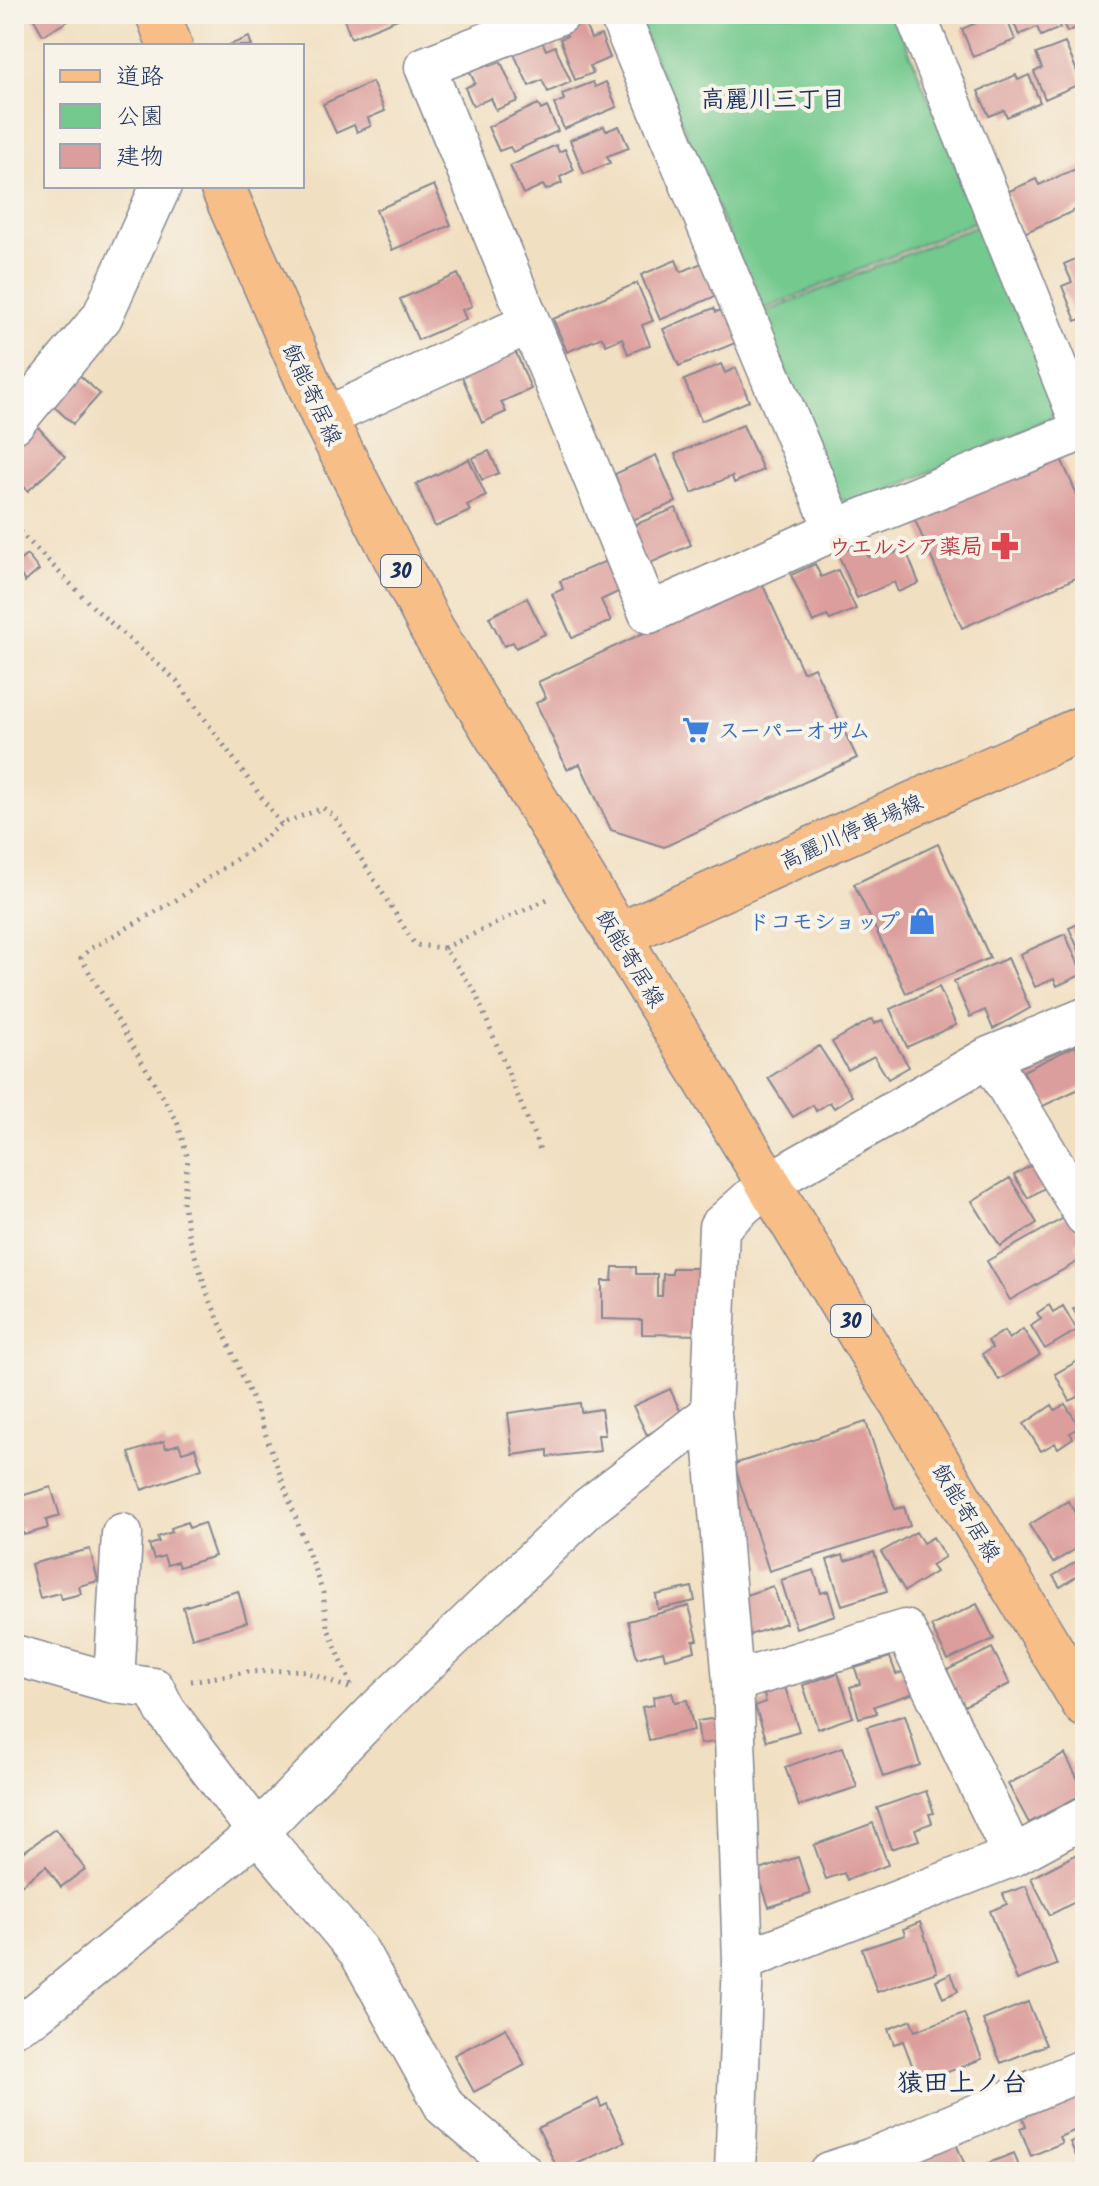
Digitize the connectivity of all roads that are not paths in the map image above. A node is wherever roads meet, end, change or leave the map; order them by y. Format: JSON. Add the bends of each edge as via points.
{"nodes":[{"id":1,"x":158,"y":14,"type":"edge"},
{"id":2,"x":560,"y":14,"type":"edge"},
{"id":3,"x":619,"y":14,"type":"edge"},
{"id":4,"x":915,"y":14,"type":"edge"},
{"id":5,"x":169,"y":44,"type":"edge"},
{"id":6,"x":160,"y":188,"type":"edge"},
{"id":7,"x":223,"y":188,"type":"edge"},
{"id":8,"x":528,"y":324,"type":"junction"},
{"id":9,"x":324,"y":418,"type":"junction"},
{"id":10,"x":14,"y":423,"type":"edge"},
{"id":11,"x":1084,"y":429,"type":"edge"},
{"id":12,"x":835,"y":530,"type":"junction"},
{"id":13,"x":1085,"y":727,"type":"edge"},
{"id":14,"x":617,"y":936,"type":"junction"},
{"id":15,"x":1085,"y":1018,"type":"edge"},
{"id":16,"x":989,"y":1057,"type":"junction"},
{"id":17,"x":767,"y":1184,"type":"junction"},
{"id":18,"x":1085,"y":1216,"type":"edge"},
{"id":19,"x":711,"y":1413,"type":"junction"},
{"id":20,"x":122,"y":1534,"type":"dead end"},
{"id":21,"x":14,"y":1655,"type":"edge"},
{"id":22,"x":733,"y":1682,"type":"junction"},
{"id":23,"x":114,"y":1683,"type":"junction"},
{"id":24,"x":1085,"y":1705,"type":"edge"},
{"id":25,"x":1085,"y":1817,"type":"edge"},
{"id":26,"x":258,"y":1832,"type":"junction"},
{"id":27,"x":1013,"y":1856,"type":"junction"},
{"id":28,"x":743,"y":1961,"type":"junction"},
{"id":29,"x":14,"y":2026,"type":"edge"},
{"id":30,"x":1085,"y":2069,"type":"edge"},
{"id":31,"x":872,"y":2166,"type":"edge"},
{"id":32,"x":522,"y":2172,"type":"edge"},
{"id":33,"x":735,"y":2172,"type":"edge"},
{"id":34,"x":829,"y":2172,"type":"edge"}],
"edges":[{"from":1,"to":5,"type":"main road"},
{"from":2,"to":8,"type":"street","via":[[425,67]]},
{"from":3,"to":12,"type":"street"},
{"from":4,"to":11,"type":"street"},
{"from":6,"to":10,"type":"street","via":[[102,317]]},
{"from":7,"to":9,"type":"main road","name":"飯能寄居線","number":"30"},
{"from":8,"to":9,"type":"street"},
{"from":8,"to":12,"type":"street","via":[[649,613]]},
{"from":9,"to":14,"type":"main road","name":"飯能寄居線","number":"30","via":[[432,629]]},
{"from":11,"to":12,"type":"street"},
{"from":13,"to":14,"type":"main road","name":"高麗川停車場線"},
{"from":14,"to":17,"type":"main road","name":"飯能寄居線","number":"30"},
{"from":15,"to":16,"type":"street"},
{"from":16,"to":17,"type":"street"},
{"from":16,"to":18,"type":"street"},
{"from":17,"to":19,"type":"street","via":[[719,1227]]},
{"from":17,"to":24,"type":"main road","name":"飯能寄居線","number":"30"},
{"from":19,"to":22,"type":"street"},
{"from":19,"to":26,"type":"street","via":[[571,1524]]},
{"from":20,"to":23,"type":"street"},
{"from":21,"to":23,"type":"street"},
{"from":22,"to":27,"type":"street","via":[[905,1630]]},
{"from":22,"to":28,"type":"street"},
{"from":23,"to":26,"type":"street","via":[[154,1688]]},
{"from":25,"to":27,"type":"street"},
{"from":26,"to":29,"type":"street"},
{"from":26,"to":32,"type":"street","via":[[359,1952],[445,2107]]},
{"from":27,"to":28,"type":"street"},
{"from":28,"to":33,"type":"street"},
{"from":30,"to":31,"type":"street"},
{"from":31,"to":34,"type":"street"}]}
